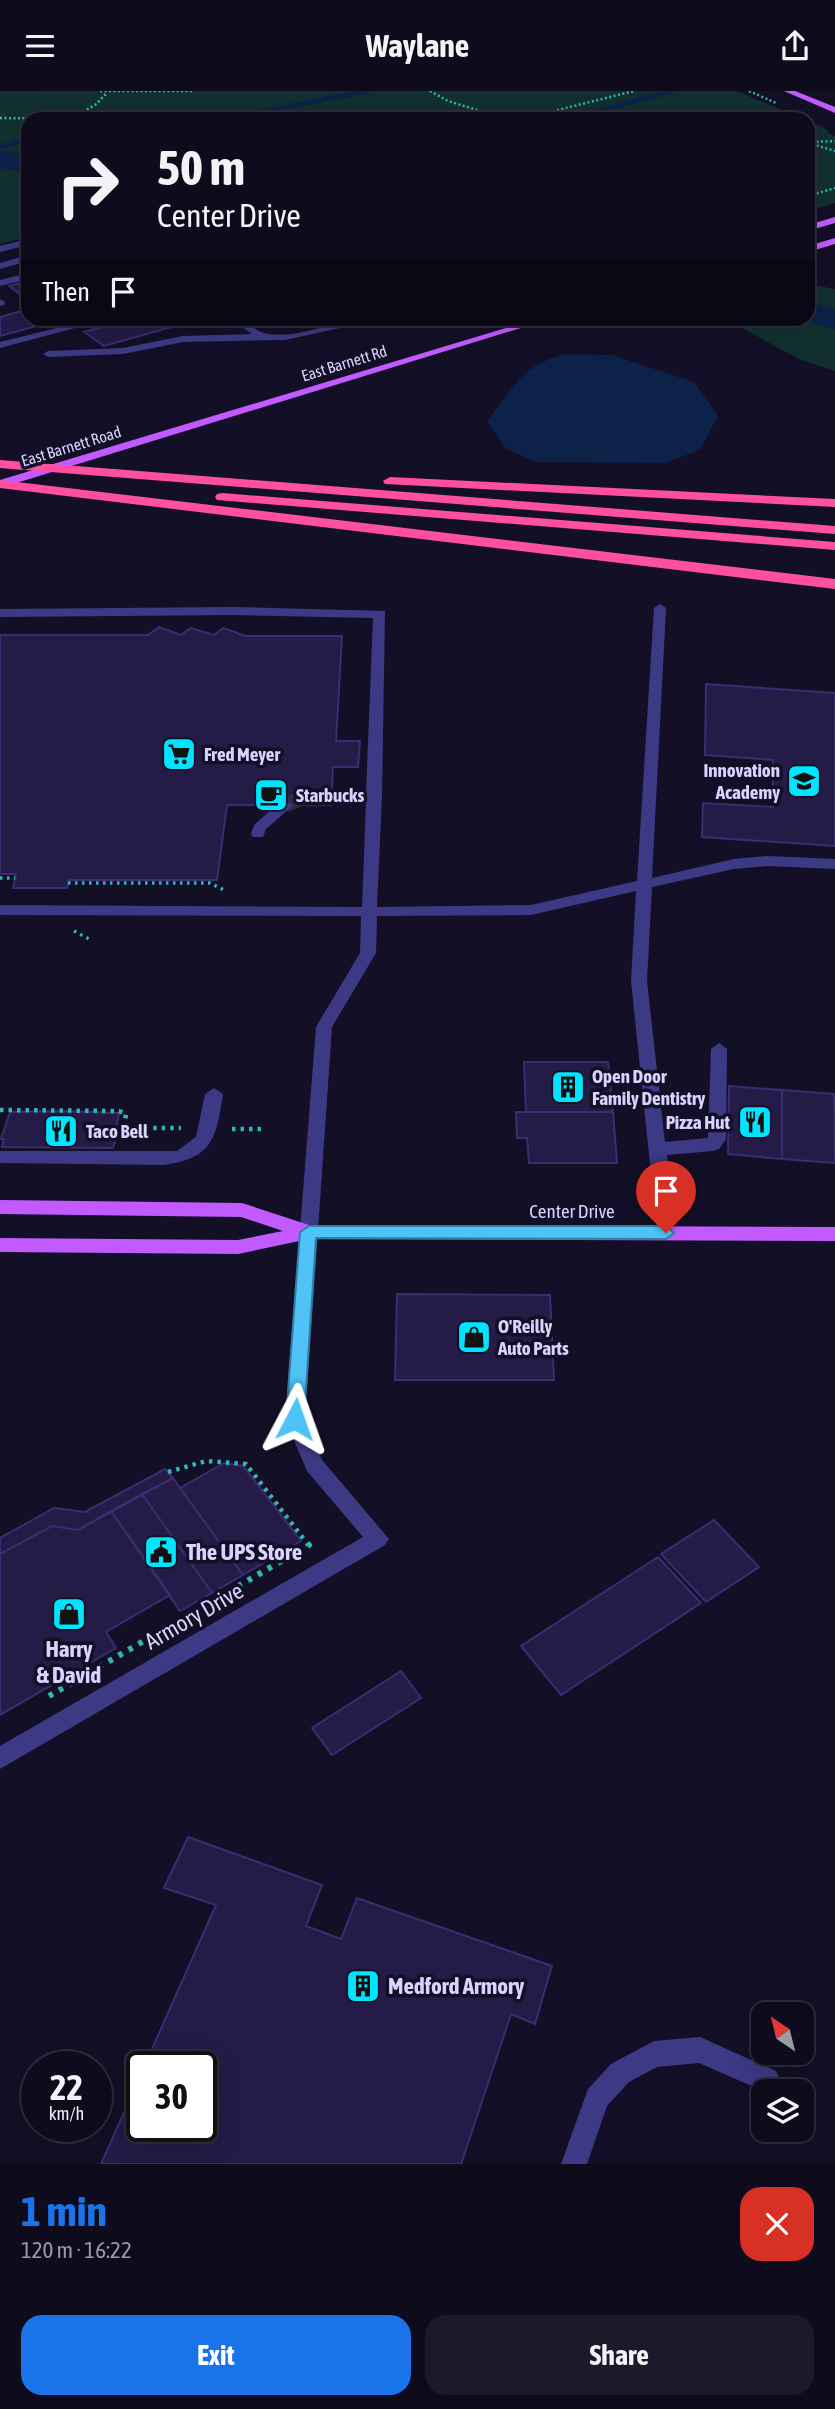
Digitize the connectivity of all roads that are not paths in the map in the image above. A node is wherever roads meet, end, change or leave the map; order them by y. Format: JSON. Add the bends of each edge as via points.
{"nodes":[{"id":1,"x":788,"y":91,"type":"edge"},
{"id":2,"x":835,"y":110,"type":"edge"},
{"id":3,"x":835,"y":220,"type":"edge"},
{"id":4,"x":815,"y":226,"type":"edge"},
{"id":5,"x":835,"y":241,"type":"edge"},
{"id":6,"x":21,"y":244,"type":"edge"},
{"id":7,"x":815,"y":247,"type":"edge"},
{"id":8,"x":0,"y":249,"type":"edge"},
{"id":9,"x":21,"y":260,"type":"edge"},
{"id":10,"x":0,"y":266,"type":"edge"},
{"id":11,"x":21,"y":278,"type":"edge"},
{"id":12,"x":0,"y":283,"type":"edge"},
{"id":13,"x":76,"y":326,"type":"edge"},
{"id":14,"x":246,"y":326,"type":"edge"},
{"id":15,"x":317,"y":326,"type":"edge"},
{"id":16,"x":325,"y":326,"type":"edge"},
{"id":17,"x":332,"y":326,"type":"edge"},
{"id":18,"x":522,"y":326,"type":"edge"},
{"id":19,"x":320,"y":328,"type":"junction"},
{"id":20,"x":263,"y":337,"type":"junction"},
{"id":21,"x":0,"y":345,"type":"edge"},
{"id":22,"x":48,"y":354,"type":"dead end"},
{"id":23,"x":151,"y":438,"type":"joint"},
{"id":24,"x":0,"y":464,"type":"edge"},
{"id":25,"x":0,"y":483,"type":"edge"},
{"id":26,"x":835,"y":503,"type":"edge"},
{"id":27,"x":835,"y":530,"type":"edge"},
{"id":28,"x":835,"y":546,"type":"edge"},
{"id":29,"x":835,"y":584,"type":"edge"},
{"id":30,"x":660,"y":608,"type":"dead end"},
{"id":31,"x":0,"y":613,"type":"edge"},
{"id":32,"x":375,"y":797,"type":"junction"},
{"id":33,"x":331,"y":799,"type":"tunnel mouth"},
{"id":34,"x":285,"y":805,"type":"tunnel mouth"},
{"id":35,"x":258,"y":834,"type":"dead end"},
{"id":36,"x":835,"y":864,"type":"edge"},
{"id":37,"x":644,"y":884,"type":"junction"},
{"id":38,"x":0,"y":910,"type":"edge"},
{"id":39,"x":372,"y":913,"type":"junction"},
{"id":40,"x":719,"y":1049,"type":"dead end"},
{"id":41,"x":214,"y":1094,"type":"dead end"},
{"id":42,"x":656,"y":1149,"type":"junction"},
{"id":43,"x":0,"y":1157,"type":"edge"},
{"id":44,"x":0,"y":1207,"type":"edge"},
{"id":45,"x":309,"y":1232,"type":"junction"},
{"id":46,"x":666,"y":1233,"type":"junction"},
{"id":47,"x":835,"y":1234,"type":"edge"},
{"id":48,"x":0,"y":1245,"type":"edge"},
{"id":49,"x":0,"y":1758,"type":"edge"},
{"id":50,"x":765,"y":2079,"type":"edge"},
{"id":51,"x":574,"y":2164,"type":"edge"}],
"edges":[{"from":1,"to":2,"type":"main road"},
{"from":3,"to":4,"type":"main road"},
{"from":5,"to":7,"type":"main road"},
{"from":6,"to":8,"type":"street"},
{"from":9,"to":10,"type":"street"},
{"from":11,"to":12,"type":"street"},
{"from":13,"to":21,"type":"street"},
{"from":14,"to":20,"type":"street"},
{"from":15,"to":19,"type":"street"},
{"from":16,"to":19,"type":"street"},
{"from":17,"to":19,"type":"street"},
{"from":18,"to":23,"type":"main road","name":"East Barnett Rd"},
{"from":19,"to":20,"type":"street"},
{"from":20,"to":22,"type":"street","via":[[183,339],[123,351]]},
{"from":23,"to":25,"type":"main road","name":"East Barnett Road"},
{"from":24,"to":26,"type":"highway"},
{"from":24,"to":27,"type":"highway"},
{"from":25,"to":28,"type":"highway"},
{"from":25,"to":29,"type":"highway"},
{"from":30,"to":37,"type":"street"},
{"from":31,"to":32,"type":"street","via":[[380,614]]},
{"from":32,"to":33,"type":"street"},
{"from":32,"to":39,"type":"street"},
{"from":34,"to":35,"type":"street"},
{"from":36,"to":37,"type":"street","via":[[734,864]]},
{"from":37,"to":39,"type":"street","via":[[531,910]]},
{"from":37,"to":42,"type":"street","via":[[639,981]]},
{"from":38,"to":39,"type":"street"},
{"from":39,"to":45,"type":"street","via":[[365,961],[324,1027]]},
{"from":40,"to":42,"type":"street","via":[[717,1139],[702,1148]]},
{"from":41,"to":43,"type":"street","via":[[207,1136],[187,1155],[164,1159]]},
{"from":42,"to":46,"type":"street"},
{"from":44,"to":45,"type":"main road","name":"Center Drive","via":[[242,1210]]},
{"from":45,"to":46,"type":"main road","name":"Center Drive"},
{"from":45,"to":48,"type":"main road","name":"Center Drive","via":[[238,1247]]},
{"from":45,"to":49,"type":"street","name":"Armory Drive","via":[[295,1419],[314,1465],[378,1539]]},
{"from":46,"to":47,"type":"main road","name":"Center Drive"},
{"from":50,"to":51,"type":"street","via":[[700,2050],[654,2054],[620,2073],[597,2098]]}]}
